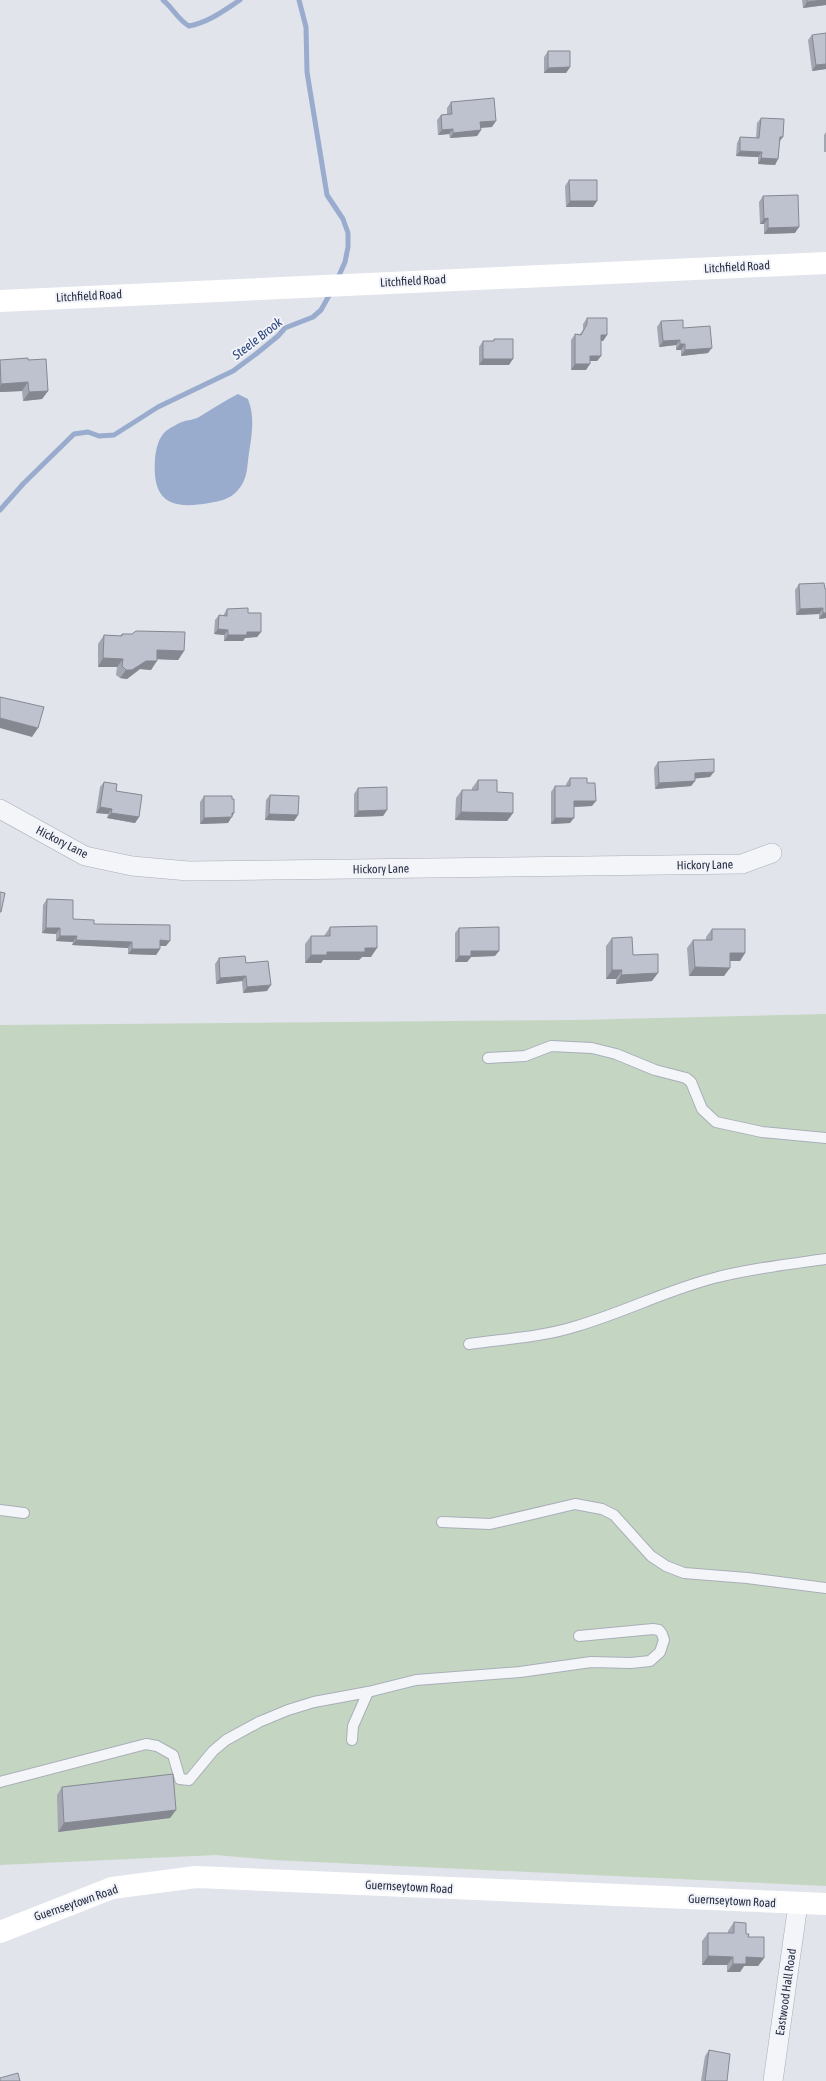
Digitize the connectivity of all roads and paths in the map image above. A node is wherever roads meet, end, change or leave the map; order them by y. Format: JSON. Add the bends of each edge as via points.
{"nodes":[{"id":1,"x":826,"y":263,"type":"edge"},
{"id":2,"x":0,"y":301,"type":"edge"},
{"id":3,"x":0,"y":809,"type":"edge"},
{"id":4,"x":772,"y":853,"type":"dead end"},
{"id":5,"x":488,"y":1058,"type":"dead end"},
{"id":6,"x":826,"y":1138,"type":"edge"},
{"id":7,"x":826,"y":1259,"type":"edge"},
{"id":8,"x":469,"y":1344,"type":"dead end"},
{"id":9,"x":0,"y":1510,"type":"edge"},
{"id":10,"x":24,"y":1513,"type":"dead end"},
{"id":11,"x":442,"y":1522,"type":"dead end"},
{"id":12,"x":826,"y":1588,"type":"edge"},
{"id":13,"x":579,"y":1636,"type":"dead end"},
{"id":14,"x":368,"y":1692,"type":"junction"},
{"id":15,"x":352,"y":1740,"type":"dead end"},
{"id":16,"x":0,"y":1782,"type":"edge"},
{"id":17,"x":798,"y":1904,"type":"junction"},
{"id":18,"x":826,"y":1904,"type":"edge"},
{"id":19,"x":0,"y":1932,"type":"edge"},
{"id":20,"x":773,"y":2081,"type":"edge"}],
"edges":[{"from":1,"to":2,"type":"street","name":"Litchfield Road"},
{"from":3,"to":4,"type":"street","name":"Hickory Lane","via":[[85,856],[132,866],[188,871],[742,864]]},
{"from":5,"to":6,"type":"lane","via":[[525,1056],[551,1046],[616,1054],[655,1070],[686,1078],[691,1082],[702,1109],[716,1122],[762,1132]]},
{"from":7,"to":8,"type":"lane","via":[[717,1277],[664,1293],[577,1326]]},
{"from":9,"to":10,"type":"lane"},
{"from":11,"to":12,"type":"lane","via":[[490,1524],[575,1504],[588,1505],[614,1515],[651,1556],[666,1566],[684,1573],[782,1581]]},
{"from":13,"to":14,"type":"lane","via":[[654,1629],[659,1630],[664,1640],[656,1657],[643,1662],[591,1662],[520,1672],[416,1680]]},
{"from":14,"to":15,"type":"lane","via":[[353,1726]]},
{"from":14,"to":16,"type":"lane","via":[[314,1702],[259,1722],[213,1751],[189,1780],[180,1779],[173,1756],[157,1746],[146,1744]]},
{"from":17,"to":18,"type":"street","name":"Guernseytown Road"},
{"from":17,"to":19,"type":"street","name":"Guernseytown Road","via":[[196,1877],[112,1888]]},
{"from":17,"to":20,"type":"street","name":"Eastwood Hall Road"}]}
